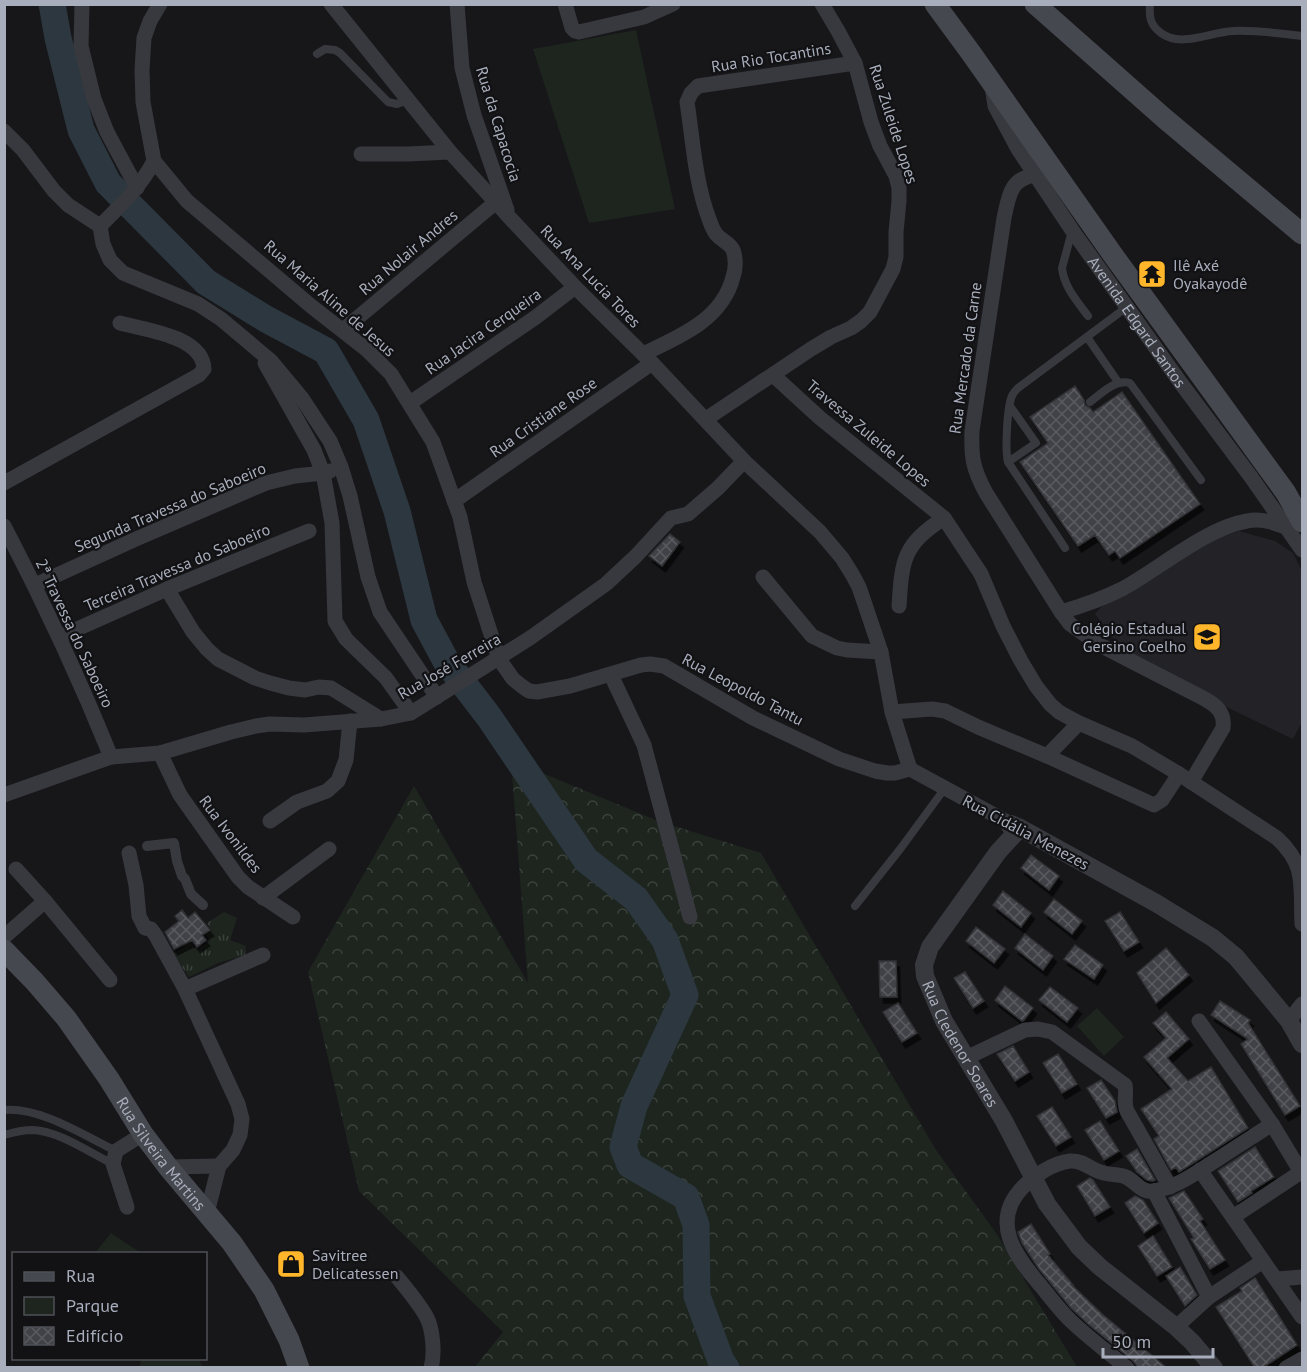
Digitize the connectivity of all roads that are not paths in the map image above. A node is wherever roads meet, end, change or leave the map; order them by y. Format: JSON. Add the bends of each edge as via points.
{"nodes":[{"id":1,"x":82,"y":4,"type":"edge"},
{"id":2,"x":160,"y":4,"type":"edge"},
{"id":3,"x":331,"y":4,"type":"edge"},
{"id":4,"x":457,"y":4,"type":"edge"},
{"id":5,"x":565,"y":4,"type":"edge"},
{"id":6,"x":673,"y":4,"type":"edge"},
{"id":7,"x":822,"y":4,"type":"edge"},
{"id":8,"x":935,"y":4,"type":"edge"},
{"id":9,"x":1035,"y":4,"type":"edge"},
{"id":10,"x":1150,"y":4,"type":"edge"},
{"id":11,"x":1302,"y":36,"type":"edge"},
{"id":12,"x":317,"y":54,"type":"dead end"},
{"id":13,"x":855,"y":63,"type":"junction"},
{"id":14,"x":992,"y":83,"type":"junction"},
{"id":15,"x":407,"y":100,"type":"junction"},
{"id":16,"x":4,"y":131,"type":"edge"},
{"id":17,"x":450,"y":152,"type":"junction"},
{"id":18,"x":361,"y":154,"type":"dead end"},
{"id":19,"x":154,"y":161,"type":"junction"},
{"id":20,"x":1036,"y":175,"type":"junction"},
{"id":21,"x":137,"y":188,"type":"junction"},
{"id":22,"x":496,"y":202,"type":"junction"},
{"id":23,"x":510,"y":218,"type":"junction"},
{"id":24,"x":100,"y":226,"type":"junction"},
{"id":25,"x":1072,"y":230,"type":"junction"},
{"id":26,"x":1302,"y":234,"type":"edge"},
{"id":27,"x":575,"y":287,"type":"junction"},
{"id":28,"x":1127,"y":308,"type":"junction"},
{"id":29,"x":1088,"y":316,"type":"dead end"},
{"id":30,"x":120,"y":323,"type":"dead end"},
{"id":31,"x":343,"y":330,"type":"junction"},
{"id":32,"x":1087,"y":337,"type":"junction"},
{"id":33,"x":256,"y":347,"type":"junction"},
{"id":34,"x":648,"y":359,"type":"junction"},
{"id":35,"x":773,"y":375,"type":"junction"},
{"id":36,"x":1118,"y":382,"type":"junction"},
{"id":37,"x":1090,"y":402,"type":"dead end"},
{"id":38,"x":410,"y":403,"type":"junction"},
{"id":39,"x":1010,"y":405,"type":"junction"},
{"id":40,"x":706,"y":419,"type":"junction"},
{"id":41,"x":744,"y":461,"type":"junction"},
{"id":42,"x":1008,"y":462,"type":"junction"},
{"id":43,"x":341,"y":467,"type":"junction"},
{"id":44,"x":323,"y":473,"type":"junction"},
{"id":45,"x":1201,"y":480,"type":"dead end"},
{"id":46,"x":4,"y":483,"type":"edge"},
{"id":47,"x":454,"y":501,"type":"junction"},
{"id":48,"x":944,"y":518,"type":"junction"},
{"id":49,"x":1295,"y":525,"type":"edge"},
{"id":50,"x":4,"y":526,"type":"edge"},
{"id":51,"x":309,"y":531,"type":"dead end"},
{"id":52,"x":1065,"y":548,"type":"dead end"},
{"id":53,"x":1302,"y":550,"type":"edge"},
{"id":54,"x":763,"y":577,"type":"dead end"},
{"id":55,"x":35,"y":585,"type":"junction"},
{"id":56,"x":167,"y":589,"type":"junction"},
{"id":57,"x":899,"y":606,"type":"dead end"},
{"id":58,"x":1061,"y":612,"type":"junction"},
{"id":59,"x":59,"y":638,"type":"junction"},
{"id":60,"x":881,"y":652,"type":"junction"},
{"id":61,"x":499,"y":659,"type":"junction"},
{"id":62,"x":611,"y":675,"type":"junction"},
{"id":63,"x":437,"y":697,"type":"junction"},
{"id":64,"x":411,"y":712,"type":"junction"},
{"id":65,"x":892,"y":712,"type":"junction"},
{"id":66,"x":381,"y":719,"type":"junction"},
{"id":67,"x":350,"y":721,"type":"junction"},
{"id":68,"x":1079,"y":723,"type":"junction"},
{"id":69,"x":160,"y":753,"type":"junction"},
{"id":70,"x":1047,"y":756,"type":"junction"},
{"id":71,"x":111,"y":757,"type":"junction"},
{"id":72,"x":910,"y":769,"type":"junction"},
{"id":73,"x":1185,"y":778,"type":"junction"},
{"id":74,"x":945,"y":788,"type":"junction"},
{"id":75,"x":4,"y":795,"type":"edge"},
{"id":76,"x":270,"y":820,"type":"dead end"},
{"id":77,"x":1015,"y":826,"type":"junction"},
{"id":78,"x":147,"y":846,"type":"dead end"},
{"id":79,"x":329,"y":849,"type":"dead end"},
{"id":80,"x":129,"y":853,"type":"dead end"},
{"id":81,"x":16,"y":869,"type":"dead end"},
{"id":82,"x":263,"y":898,"type":"junction"},
{"id":83,"x":45,"y":901,"type":"junction"},
{"id":84,"x":203,"y":905,"type":"dead end"},
{"id":85,"x":855,"y":906,"type":"dead end"},
{"id":86,"x":293,"y":917,"type":"dead end"},
{"id":87,"x":690,"y":917,"type":"dead end"},
{"id":88,"x":1302,"y":924,"type":"edge"},
{"id":89,"x":4,"y":937,"type":"edge"},
{"id":90,"x":4,"y":950,"type":"edge"},
{"id":91,"x":263,"y":955,"type":"dead end"},
{"id":92,"x":111,"y":980,"type":"dead end"},
{"id":93,"x":185,"y":989,"type":"junction"},
{"id":94,"x":1302,"y":1004,"type":"edge"},
{"id":95,"x":1199,"y":1021,"type":"dead end"},
{"id":96,"x":1297,"y":1031,"type":"edge"},
{"id":97,"x":966,"y":1058,"type":"junction"},
{"id":98,"x":4,"y":1110,"type":"edge"},
{"id":99,"x":1272,"y":1124,"type":"junction"},
{"id":100,"x":143,"y":1134,"type":"junction"},
{"id":101,"x":4,"y":1135,"type":"edge"},
{"id":102,"x":114,"y":1158,"type":"junction"},
{"id":103,"x":168,"y":1167,"type":"junction"},
{"id":104,"x":219,"y":1167,"type":"junction"},
{"id":105,"x":1200,"y":1170,"type":"junction"},
{"id":106,"x":1302,"y":1172,"type":"edge"},
{"id":107,"x":1033,"y":1177,"type":"junction"},
{"id":108,"x":1170,"y":1187,"type":"junction"},
{"id":109,"x":1154,"y":1191,"type":"junction"},
{"id":110,"x":127,"y":1207,"type":"dead end"},
{"id":111,"x":207,"y":1213,"type":"junction"},
{"id":112,"x":1233,"y":1217,"type":"junction"},
{"id":113,"x":1263,"y":1261,"type":"junction"},
{"id":114,"x":397,"y":1277,"type":"dead end"},
{"id":115,"x":1302,"y":1277,"type":"edge"},
{"id":116,"x":1277,"y":1279,"type":"junction"},
{"id":117,"x":1209,"y":1297,"type":"junction"},
{"id":118,"x":1302,"y":1317,"type":"edge"},
{"id":119,"x":1176,"y":1327,"type":"junction"},
{"id":120,"x":1302,"y":1359,"type":"edge"},
{"id":121,"x":299,"y":1368,"type":"edge"},
{"id":122,"x":431,"y":1368,"type":"edge"},
{"id":123,"x":1127,"y":1368,"type":"edge"},
{"id":124,"x":1214,"y":1368,"type":"edge"},
{"id":125,"x":1286,"y":1368,"type":"edge"}],
"edges":[{"from":1,"to":21,"type":"street","via":[[81,46],[94,99],[106,132]]},
{"from":2,"to":19,"type":"street","via":[[144,38],[142,70],[143,102]]},
{"from":3,"to":15,"type":"street","name":"Rua Ana Lucia Tores"},
{"from":4,"to":23,"type":"street","name":"Rua da Capacocia","via":[[462,68],[471,105]]},
{"from":5,"to":6,"type":"street","via":[[572,28],[579,32],[644,17]]},
{"from":7,"to":13,"type":"street","name":"Rua Zuleide Lopes"},
{"from":8,"to":14,"type":"main road","name":"Avenida Edgard Santos"},
{"from":9,"to":26,"type":"main road"},
{"from":10,"to":11,"type":"lane","via":[[1149,17],[1154,27],[1176,39],[1231,31]]},
{"from":12,"to":15,"type":"lane","via":[[325,49],[335,50],[388,102]]},
{"from":13,"to":34,"type":"street","name":"Rua Rio Tocantins","via":[[698,86],[691,93],[687,102],[703,197],[714,230],[733,248],[735,271],[720,305]]},
{"from":13,"to":35,"type":"street","name":"Rua Zuleide Lopes","via":[[871,122],[899,188],[893,269],[861,321]]},
{"from":14,"to":20,"type":"street","name":"Avenida Edgard Santos","via":[[995,106]]},
{"from":14,"to":49,"type":"main road","name":"Avenida Edgard Santos","via":[[1286,493]]},
{"from":15,"to":17,"type":"street","name":"Rua Ana Lucia Tores"},
{"from":16,"to":24,"type":"street","via":[[68,205]]},
{"from":17,"to":18,"type":"street"},
{"from":17,"to":22,"type":"street","name":"Rua Ana Lucia Tores"},
{"from":19,"to":21,"type":"street"},
{"from":19,"to":31,"type":"street","name":"Rua Maria Aline de Jesus","via":[[187,201]]},
{"from":20,"to":25,"type":"street","name":"Avenida Edgard Santos"},
{"from":20,"to":58,"type":"street","name":"Rua Mercado da Carne","via":[[1027,176],[1013,187],[1004,218],[971,447],[976,476]]},
{"from":21,"to":24,"type":"street"},
{"from":22,"to":23,"type":"street","name":"Rua Ana Lucia Tores"},
{"from":22,"to":31,"type":"street","name":"Rua Nolair Andres"},
{"from":23,"to":27,"type":"street","name":"Rua Ana Lucia Tores"},
{"from":24,"to":33,"type":"street","via":[[110,260],[123,273],[198,304]]},
{"from":25,"to":28,"type":"street","name":"Avenida Edgard Santos"},
{"from":25,"to":29,"type":"lane","via":[[1063,274]]},
{"from":27,"to":34,"type":"street","name":"Rua Ana Lucia Tores"},
{"from":27,"to":38,"type":"street","name":"Rua Jacira Cerqueira"},
{"from":28,"to":32,"type":"lane"},
{"from":28,"to":49,"type":"street","name":"Avenida Edgard Santos","via":[[1251,477]]},
{"from":30,"to":46,"type":"street","via":[[185,342],[200,355],[204,369],[200,375]]},
{"from":31,"to":38,"type":"street","name":"Rua Maria Aline de Jesus","via":[[391,374]]},
{"from":32,"to":36,"type":"lane"},
{"from":32,"to":39,"type":"lane","via":[[1018,388]]},
{"from":33,"to":43,"type":"street","via":[[308,407]]},
{"from":33,"to":44,"type":"street"},
{"from":34,"to":40,"type":"street","name":"Rua Ana Lucia Tores"},
{"from":34,"to":47,"type":"street","name":"Rua Cristiane Rose"},
{"from":35,"to":40,"type":"street","name":"Rua Zuleide Lopes"},
{"from":35,"to":48,"type":"street","name":"Travessa Zuleide Lopes"},
{"from":36,"to":37,"type":"lane"},
{"from":36,"to":45,"type":"lane","via":[[1130,383]]},
{"from":38,"to":47,"type":"street","name":"Rua Maria Aline de Jesus","via":[[433,442]]},
{"from":39,"to":42,"type":"lane"},
{"from":39,"to":42,"type":"lane","via":[[1036,443]]},
{"from":40,"to":41,"type":"street","name":"Rua Ana Lucia Tores"},
{"from":41,"to":60,"type":"street","name":"Rua Ana Lucia Tores","via":[[820,532],[842,558],[859,587]]},
{"from":41,"to":61,"type":"street","name":"Rua José Ferreira","via":[[688,514],[671,518],[606,584]]},
{"from":42,"to":52,"type":"lane"},
{"from":43,"to":44,"type":"street","name":"Segunda Travessa do Saboeiro"},
{"from":43,"to":63,"type":"street","via":[[380,612]]},
{"from":44,"to":55,"type":"street","name":"Segunda Travessa do Saboeiro","via":[[266,483]]},
{"from":44,"to":64,"type":"street","via":[[332,523],[334,621]]},
{"from":47,"to":61,"type":"street","name":"Rua Maria Aline de Jesus"},
{"from":48,"to":57,"type":"street","via":[[916,539],[910,549],[901,576]]},
{"from":48,"to":68,"type":"street","name":"Travessa Zuleide Lopes","via":[[981,574],[1003,626],[1036,686],[1054,708]]},
{"from":49,"to":53,"type":"street","name":"Avenida Edgard Santos"},
{"from":49,"to":58,"type":"street","via":[[1261,520],[1225,528],[1120,590]]},
{"from":50,"to":55,"type":"street","name":"2ª Travessa do Saboeiro"},
{"from":51,"to":56,"type":"street","name":"Terceira Travessa do Saboeiro"},
{"from":54,"to":60,"type":"street","via":[[812,636],[837,648]]},
{"from":55,"to":59,"type":"street","name":"2ª Travessa do Saboeiro"},
{"from":56,"to":59,"type":"street","name":"Terceira Travessa do Saboeiro"},
{"from":56,"to":66,"type":"street","via":[[193,632],[218,659],[255,678],[289,688],[331,688]]},
{"from":58,"to":73,"type":"street","name":"Rua Mercado da Carne","via":[[1070,624],[1098,644],[1219,709],[1223,728]]},
{"from":59,"to":71,"type":"street","name":"2ª Travessa do Saboeiro"},
{"from":60,"to":65,"type":"street"},
{"from":61,"to":62,"type":"street","name":"Rua Leopoldo Tantu","via":[[513,679],[529,691]]},
{"from":61,"to":63,"type":"street","name":"Rua José Ferreira"},
{"from":62,"to":72,"type":"street","name":"Rua Leopoldo Tantu","via":[[641,665],[664,666],[753,718],[839,759],[887,773]]},
{"from":62,"to":87,"type":"street","via":[[644,746]]},
{"from":63,"to":64,"type":"street","name":"Rua José Ferreira"},
{"from":64,"to":66,"type":"street","name":"Rua José Ferreira"},
{"from":65,"to":70,"type":"street","via":[[945,711]]},
{"from":65,"to":72,"type":"street"},
{"from":66,"to":67,"type":"street","name":"Rua José Ferreira"},
{"from":67,"to":69,"type":"street","name":"Rua José Ferreira","via":[[270,724]]},
{"from":67,"to":76,"type":"street","via":[[346,760],[338,781],[327,791],[297,802]]},
{"from":68,"to":70,"type":"street"},
{"from":68,"to":73,"type":"street","name":"Travessa Zuleide Lopes","via":[[1132,746]]},
{"from":69,"to":71,"type":"street","name":"Rua José Ferreira"},
{"from":69,"to":82,"type":"street","name":"Rua Ivonildes","via":[[180,795],[229,865]]},
{"from":70,"to":73,"type":"street","name":"Rua Mercado da Carne","via":[[1154,805]]},
{"from":71,"to":75,"type":"street","name":"Rua José Ferreira"},
{"from":72,"to":74,"type":"street","name":"Rua Cidália Menezes"},
{"from":73,"to":88,"type":"street","name":"Travessa Zuleide Lopes","via":[[1288,847],[1300,864]]},
{"from":74,"to":77,"type":"street","name":"Rua Cidália Menezes"},
{"from":74,"to":85,"type":"lane"},
{"from":77,"to":96,"type":"street","name":"Rua Cidália Menezes","via":[[1213,938],[1236,957]]},
{"from":77,"to":97,"type":"street","name":"Rua Cledenor Soares","via":[[930,947],[924,965],[944,1021]]},
{"from":78,"to":84,"type":"street","via":[[174,843],[182,876],[191,894]]},
{"from":79,"to":82,"type":"street"},
{"from":80,"to":93,"type":"street","via":[[140,916],[145,928],[156,936]]},
{"from":81,"to":83,"type":"street"},
{"from":82,"to":86,"type":"street","name":"Rua Ivonildes"},
{"from":83,"to":89,"type":"street"},
{"from":83,"to":92,"type":"street"},
{"from":90,"to":100,"type":"main road","name":"Rua Silveira Martins","via":[[66,1018]]},
{"from":91,"to":93,"type":"street"},
{"from":93,"to":104,"type":"street","via":[[242,1119],[233,1150]]},
{"from":94,"to":96,"type":"street"},
{"from":95,"to":99,"type":"street"},
{"from":97,"to":107,"type":"street","name":"Rua Cledenor Soares"},
{"from":97,"to":108,"type":"street","via":[[1025,1030],[1052,1032],[1125,1085],[1127,1111]]},
{"from":98,"to":102,"type":"lane","via":[[36,1113],[62,1124]]},
{"from":99,"to":105,"type":"street"},
{"from":99,"to":106,"type":"street"},
{"from":100,"to":102,"type":"street"},
{"from":100,"to":103,"type":"main road","name":"Rua Silveira Martins"},
{"from":101,"to":102,"type":"lane","via":[[35,1130]]},
{"from":102,"to":110,"type":"street"},
{"from":103,"to":104,"type":"street"},
{"from":103,"to":111,"type":"main road","name":"Rua Silveira Martins"},
{"from":104,"to":111,"type":"street"},
{"from":105,"to":108,"type":"street"},
{"from":105,"to":112,"type":"street"},
{"from":106,"to":112,"type":"street"},
{"from":107,"to":109,"type":"street","via":[[1069,1161],[1119,1174],[1147,1192]]},
{"from":107,"to":119,"type":"street","name":"Rua Cledenor Soares","via":[[1047,1204],[1079,1247]]},
{"from":107,"to":123,"type":"street","via":[[1010,1206],[1007,1221],[1014,1251],[1066,1316]]},
{"from":108,"to":109,"type":"street"},
{"from":109,"to":117,"type":"street"},
{"from":111,"to":121,"type":"main road","name":"Rua Silveira Martins","via":[[264,1290]]},
{"from":112,"to":113,"type":"street"},
{"from":113,"to":116,"type":"street"},
{"from":113,"to":117,"type":"street"},
{"from":114,"to":122,"type":"street","via":[[427,1317],[434,1359]]},
{"from":115,"to":116,"type":"street"},
{"from":116,"to":118,"type":"street"},
{"from":117,"to":119,"type":"street"},
{"from":119,"to":124,"type":"street","name":"Rua Cledenor Soares"},
{"from":120,"to":125,"type":"street"}]}
